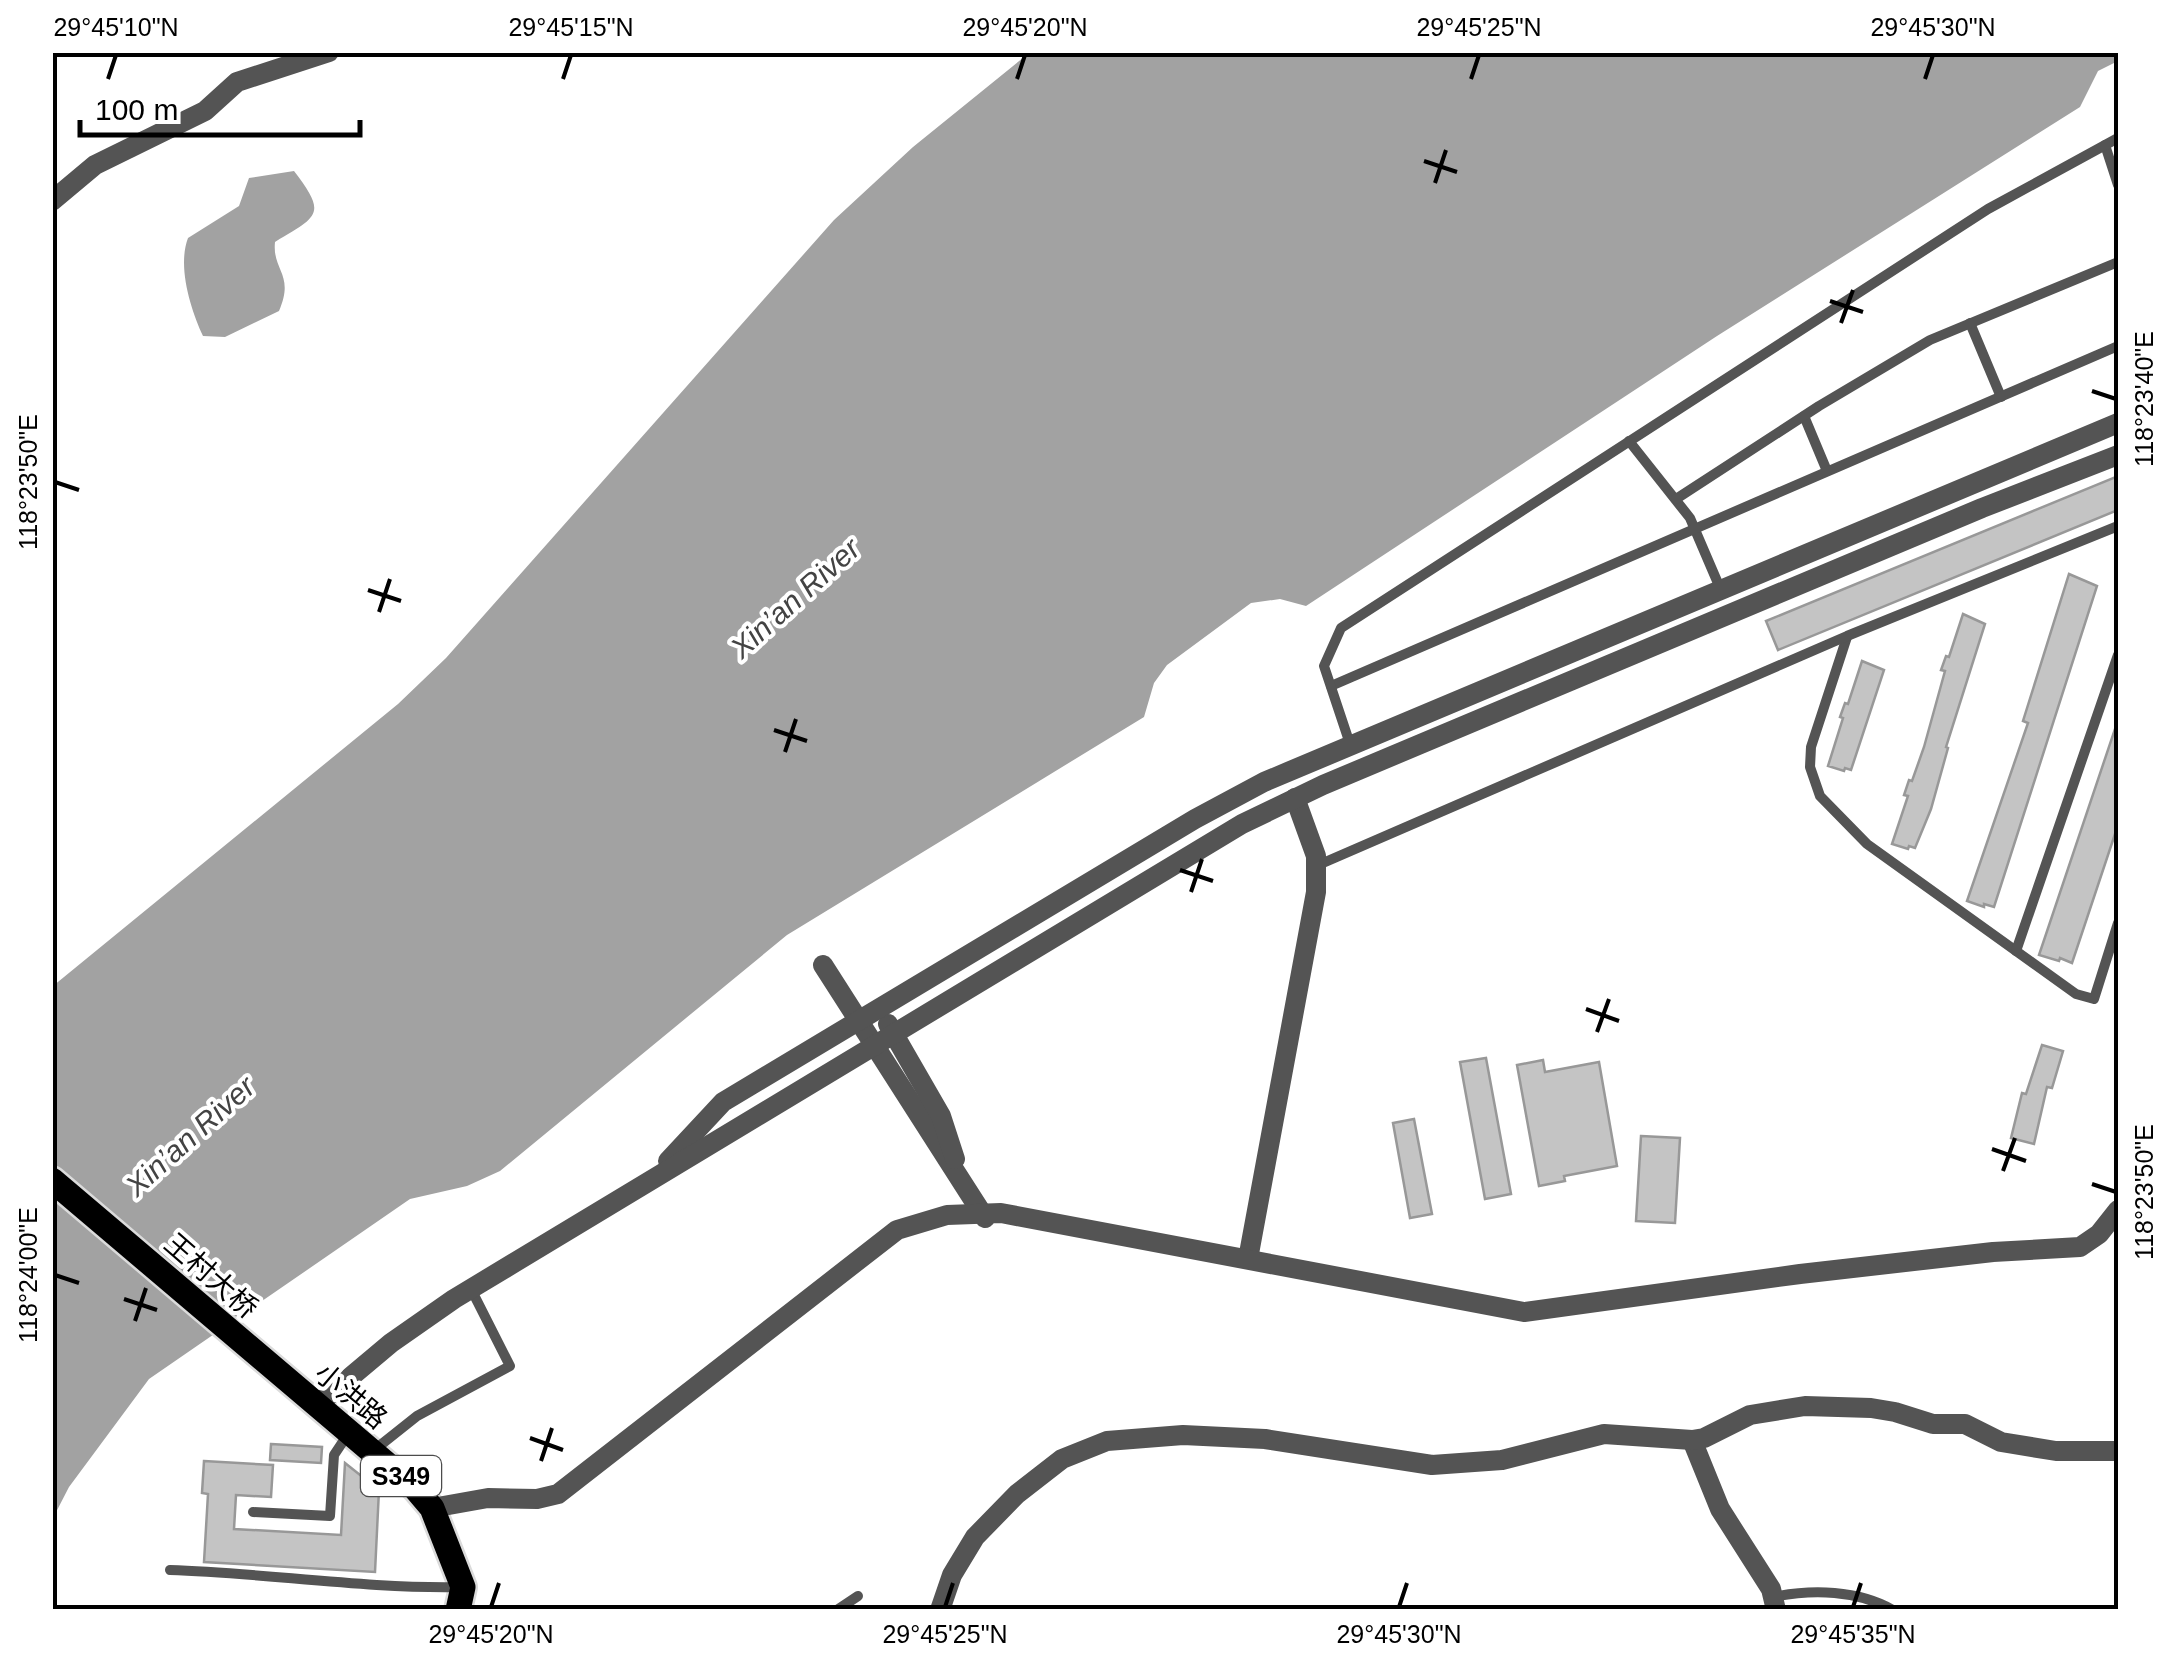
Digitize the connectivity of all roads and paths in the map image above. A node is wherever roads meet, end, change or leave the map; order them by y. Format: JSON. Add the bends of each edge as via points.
{"nodes":[{"id":1,"x":329,"y":52,"type":"edge"},
{"id":2,"x":2118,"y":138,"type":"edge"},
{"id":3,"x":2105,"y":145,"type":"junction"},
{"id":4,"x":2118,"y":185,"type":"edge"},
{"id":5,"x":52,"y":201,"type":"edge"},
{"id":6,"x":2118,"y":262,"type":"edge"},
{"id":7,"x":1970,"y":324,"type":"junction"},
{"id":8,"x":2118,"y":346,"type":"edge"},
{"id":9,"x":2001,"y":397,"type":"junction"},
{"id":10,"x":1804,"y":416,"type":"junction"},
{"id":11,"x":2118,"y":423,"type":"edge"},
{"id":12,"x":1629,"y":441,"type":"junction"},
{"id":13,"x":2118,"y":455,"type":"edge"},
{"id":14,"x":1827,"y":471,"type":"junction"},
{"id":15,"x":1676,"y":499,"type":"junction"},
{"id":16,"x":2118,"y":526,"type":"edge"},
{"id":17,"x":1695,"y":528,"type":"junction"},
{"id":18,"x":1720,"y":588,"type":"junction"},
{"id":19,"x":1847,"y":636,"type":"junction"},
{"id":20,"x":2118,"y":655,"type":"edge"},
{"id":21,"x":1331,"y":686,"type":"junction"},
{"id":22,"x":1350,"y":744,"type":"junction"},
{"id":23,"x":1295,"y":798,"type":"junction"},
{"id":24,"x":1316,"y":866,"type":"junction"},
{"id":25,"x":2118,"y":924,"type":"edge"},
{"id":26,"x":2016,"y":951,"type":"junction"},
{"id":27,"x":823,"y":965,"type":"dead end"},
{"id":28,"x":879,"y":1008,"type":"junction"},
{"id":29,"x":893,"y":1032,"type":"junction"},
{"id":30,"x":52,"y":1180,"type":"edge"},
{"id":31,"x":646,"y":1184,"type":"junction"},
{"id":32,"x":2118,"y":1210,"type":"edge"},
{"id":33,"x":979,"y":1215,"type":"junction"},
{"id":34,"x":1248,"y":1259,"type":"junction"},
{"id":35,"x":471,"y":1288,"type":"junction"},
{"id":36,"x":284,"y":1379,"type":"joint"},
{"id":37,"x":316,"y":1406,"type":"junction"},
{"id":38,"x":348,"y":1433,"type":"junction"},
{"id":39,"x":1692,"y":1440,"type":"junction"},
{"id":40,"x":2118,"y":1451,"type":"edge"},
{"id":41,"x":372,"y":1452,"type":"junction"},
{"id":42,"x":432,"y":1508,"type":"junction"},
{"id":43,"x":253,"y":1512,"type":"dead end"},
{"id":44,"x":170,"y":1570,"type":"dead end"},
{"id":45,"x":858,"y":1596,"type":"dead end"},
{"id":46,"x":461,"y":1598,"type":"edge"},
{"id":47,"x":1775,"y":1603,"type":"edge"},
{"id":48,"x":837,"y":1610,"type":"edge"},
{"id":49,"x":940,"y":1610,"type":"edge"},
{"id":50,"x":1893,"y":1610,"type":"edge"}],
"edges":[{"from":1,"to":5,"type":"street","via":[[237,82],[205,111],[95,165]]},
{"from":2,"to":3,"type":"lane"},
{"from":3,"to":4,"type":"lane"},
{"from":3,"to":12,"type":"lane","via":[[1988,209]]},
{"from":6,"to":7,"type":"lane"},
{"from":7,"to":9,"type":"lane"},
{"from":7,"to":10,"type":"lane","via":[[1930,340]]},
{"from":8,"to":9,"type":"lane"},
{"from":9,"to":14,"type":"lane"},
{"from":10,"to":14,"type":"lane"},
{"from":10,"to":15,"type":"lane"},
{"from":11,"to":18,"type":"street"},
{"from":12,"to":15,"type":"lane"},
{"from":12,"to":21,"type":"lane","via":[[1341,628],[1324,666]]},
{"from":13,"to":23,"type":"street"},
{"from":14,"to":17,"type":"lane"},
{"from":15,"to":17,"type":"lane"},
{"from":16,"to":19,"type":"lane"},
{"from":17,"to":18,"type":"lane"},
{"from":17,"to":21,"type":"lane"},
{"from":18,"to":22,"type":"street"},
{"from":19,"to":24,"type":"lane"},
{"from":19,"to":26,"type":"lane","via":[[1810,747],[1820,796],[1868,844]]},
{"from":20,"to":26,"type":"lane"},
{"from":21,"to":22,"type":"lane"},
{"from":22,"to":28,"type":"street","via":[[1194,818]]},
{"from":23,"to":24,"type":"street"},
{"from":23,"to":29,"type":"street"},
{"from":24,"to":34,"type":"street"},
{"from":25,"to":26,"type":"lane","via":[[2094,998],[2076,994]]},
{"from":27,"to":33,"type":"street"},
{"from":28,"to":29,"type":"street"},
{"from":28,"to":31,"type":"street","via":[[723,1102]]},
{"from":29,"to":31,"type":"street"},
{"from":29,"to":33,"type":"street","via":[[941,1116]]},
{"from":30,"to":36,"type":"main road","name":"王村大桥","number":"S349"},
{"from":31,"to":35,"type":"street"},
{"from":32,"to":34,"type":"street","via":[[2100,1234],[2080,1246],[1800,1274],[1540,1312]]},
{"from":33,"to":34,"type":"street"},
{"from":33,"to":42,"type":"street","via":[[897,1230],[558,1494]]},
{"from":35,"to":37,"type":"street"},
{"from":35,"to":41,"type":"lane","via":[[510,1366],[417,1416]]},
{"from":36,"to":37,"type":"main road","name":"小洪路","number":"S349"},
{"from":37,"to":38,"type":"main road","name":"小洪路","number":"S349"},
{"from":38,"to":41,"type":"main road","name":"小洪路","number":"S349"},
{"from":38,"to":43,"type":"lane","via":[[334,1455],[330,1516]]},
{"from":39,"to":40,"type":"street","via":[[1758,1412],[1806,1406],[1871,1408],[1933,1424],[1965,1424],[2002,1442],[2056,1451]]},
{"from":39,"to":47,"type":"street","via":[[1720,1508]]},
{"from":39,"to":49,"type":"street","via":[[1604,1434],[1502,1460],[1432,1465],[1265,1439],[1183,1434],[1107,1441],[1062,1459],[1017,1494],[975,1537]]},
{"from":41,"to":42,"type":"main road","name":"小洪路","number":"S349"},
{"from":42,"to":46,"type":"main road","name":"小洪路","number":"S349"},
{"from":44,"to":46,"type":"lane","via":[[412,1588]]},
{"from":45,"to":48,"type":"lane"},
{"from":47,"to":50,"type":"lane","via":[[1830,1593]]}]}
